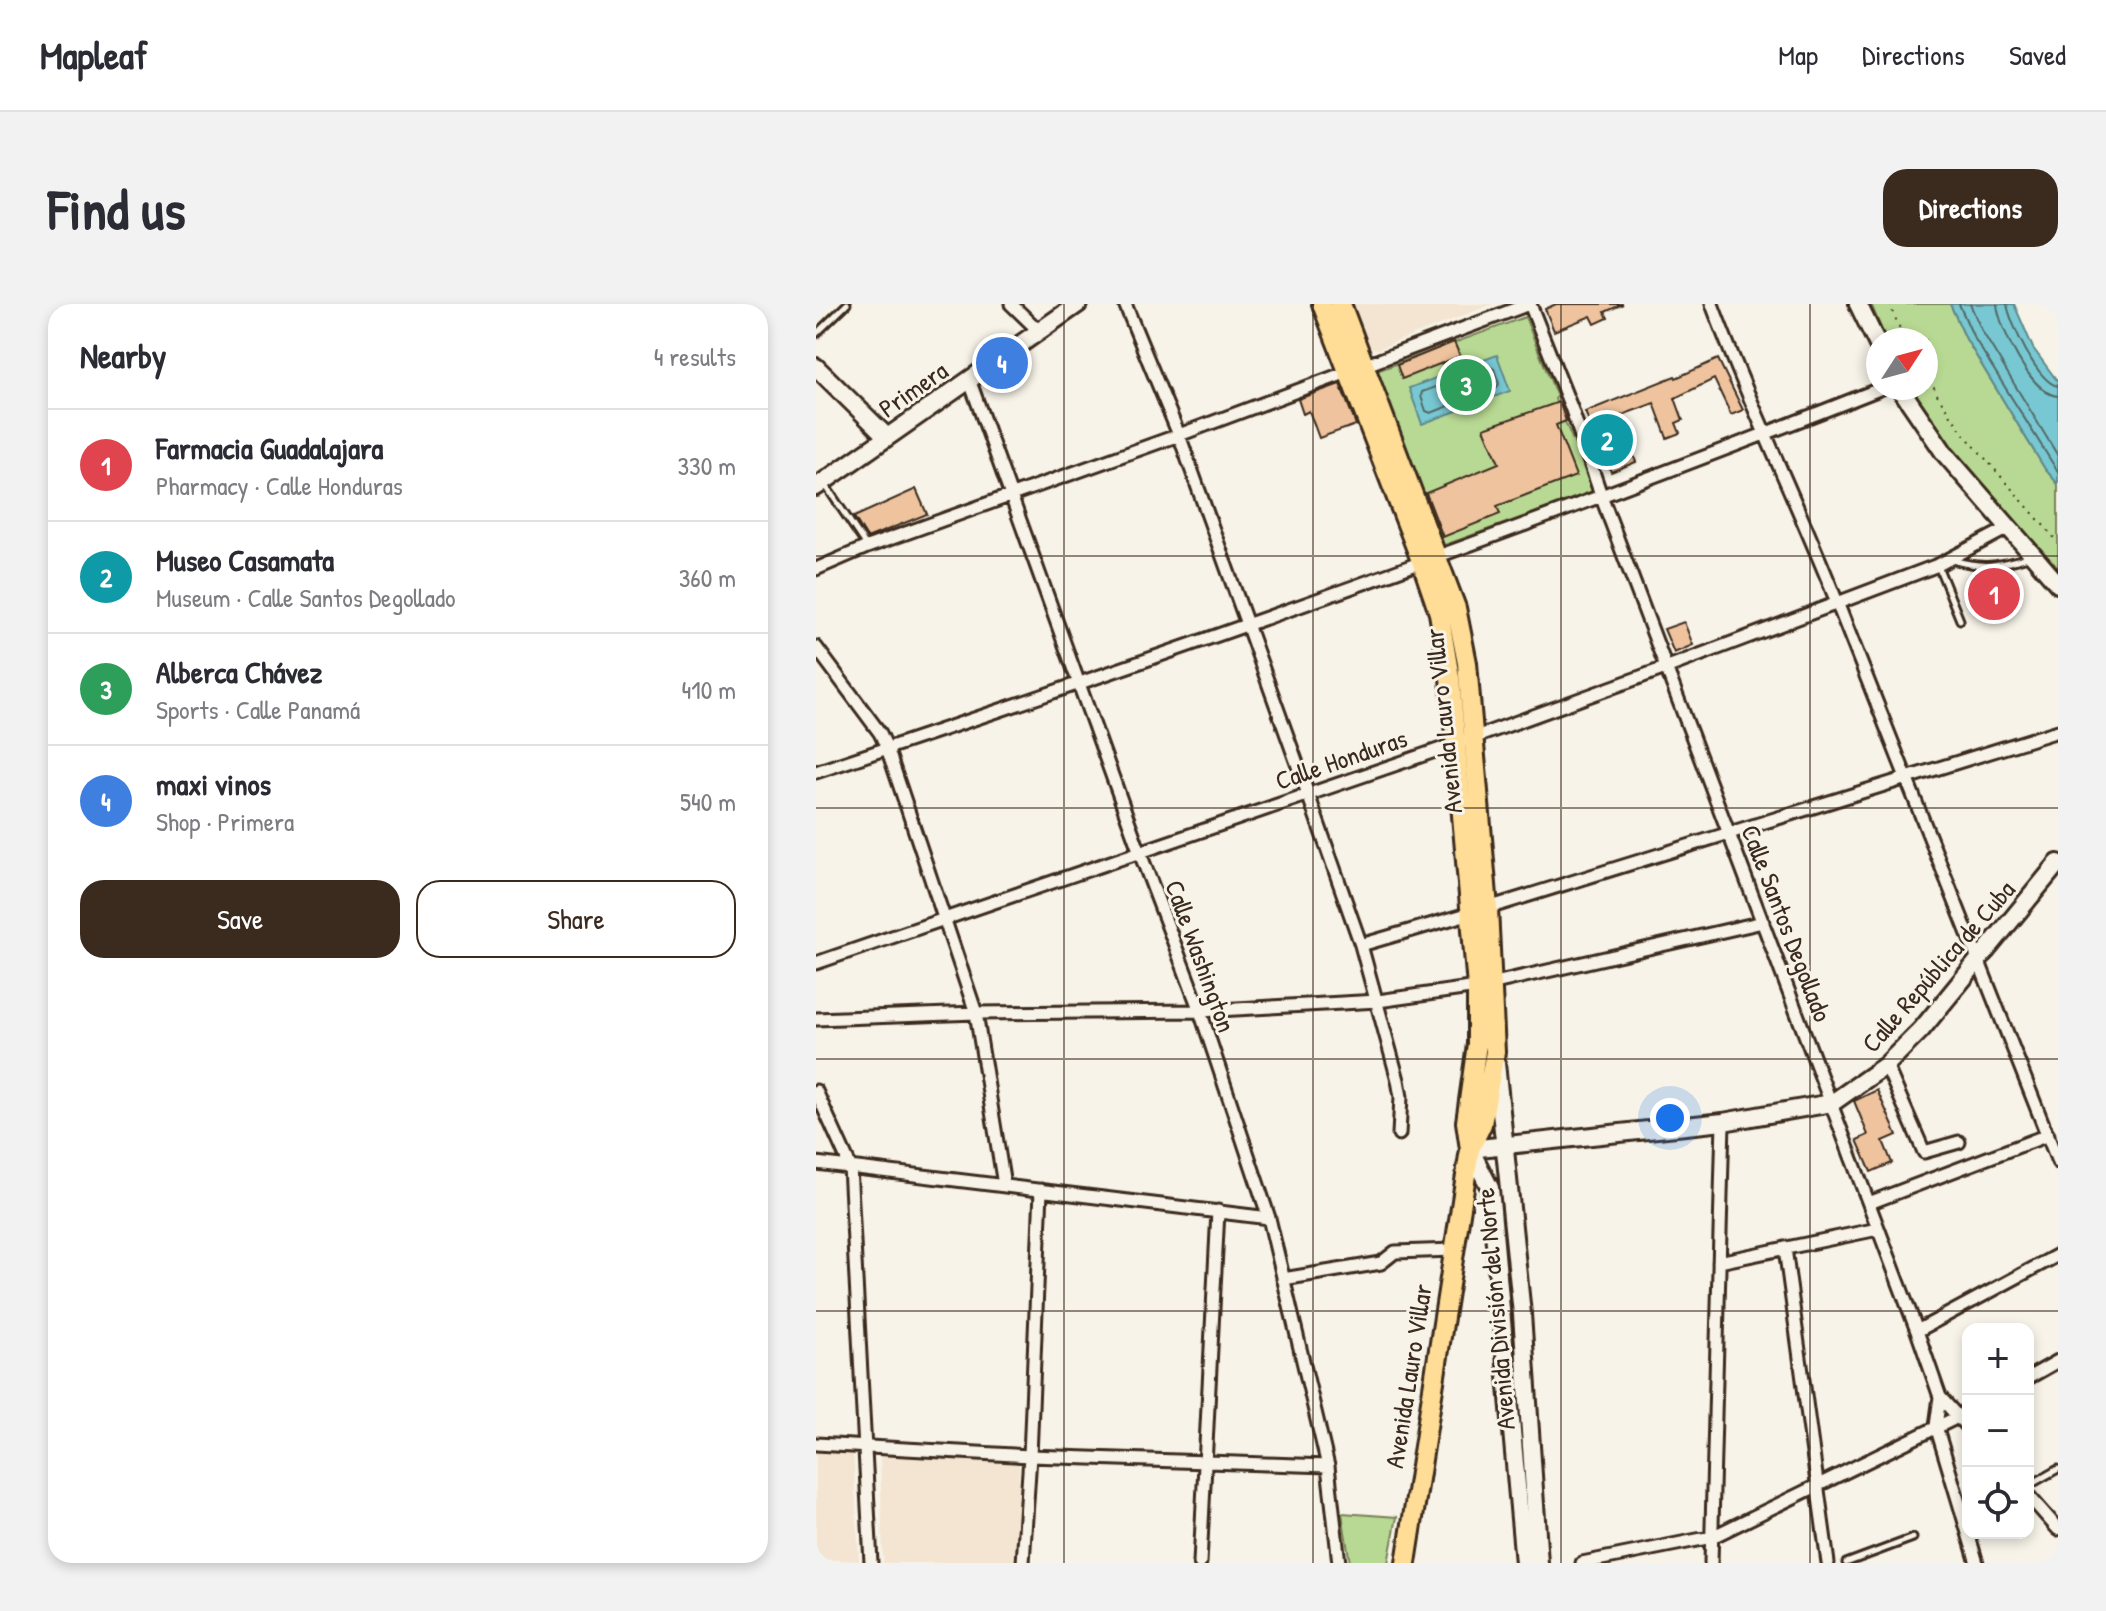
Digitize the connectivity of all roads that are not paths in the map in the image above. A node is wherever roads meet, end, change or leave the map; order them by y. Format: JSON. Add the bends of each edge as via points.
{"nodes":[{"id":1,"x":847,"y":304,"type":"edge"},
{"id":2,"x":1011,"y":304,"type":"edge"},
{"id":3,"x":1078,"y":304,"type":"edge"},
{"id":4,"x":1125,"y":304,"type":"edge"},
{"id":5,"x":1322,"y":304,"type":"edge"},
{"id":6,"x":1341,"y":304,"type":"edge"},
{"id":7,"x":1529,"y":304,"type":"edge"},
{"id":8,"x":1712,"y":304,"type":"edge"},
{"id":9,"x":1858,"y":304,"type":"edge"},
{"id":10,"x":1870,"y":328,"type":"edge"},
{"id":11,"x":1038,"y":330,"type":"junction"},
{"id":12,"x":816,"y":334,"type":"edge"},
{"id":13,"x":816,"y":367,"type":"edge"},
{"id":14,"x":1357,"y":368,"type":"junction"},
{"id":15,"x":969,"y":379,"type":"junction"},
{"id":16,"x":1866,"y":394,"type":"edge"},
{"id":17,"x":1908,"y":400,"type":"edge"},
{"id":18,"x":1767,"y":434,"type":"junction"},
{"id":19,"x":1179,"y":435,"type":"junction"},
{"id":20,"x":887,"y":437,"type":"junction"},
{"id":21,"x":820,"y":484,"type":"edge"},
{"id":22,"x":1012,"y":496,"type":"junction"},
{"id":23,"x":1602,"y":498,"type":"junction"},
{"id":24,"x":2008,"y":528,"type":"junction"},
{"id":25,"x":867,"y":547,"type":"junction"},
{"id":26,"x":2033,"y":555,"type":"junction"},
{"id":27,"x":1951,"y":559,"type":"junction"},
{"id":28,"x":1430,"y":560,"type":"junction"},
{"id":29,"x":1938,"y":565,"type":"junction"},
{"id":30,"x":816,"y":569,"type":"edge"},
{"id":31,"x":2058,"y":584,"type":"edge"},
{"id":32,"x":1838,"y":604,"type":"junction"},
{"id":33,"x":1960,"y":620,"type":"dead end"},
{"id":34,"x":1249,"y":626,"type":"junction"},
{"id":35,"x":816,"y":647,"type":"edge"},
{"id":36,"x":1668,"y":667,"type":"junction"},
{"id":37,"x":1080,"y":683,"type":"junction"},
{"id":38,"x":2058,"y":731,"type":"edge"},
{"id":39,"x":1464,"y":740,"type":"junction"},
{"id":40,"x":887,"y":748,"type":"junction"},
{"id":41,"x":816,"y":772,"type":"edge"},
{"id":42,"x":1906,"y":779,"type":"junction"},
{"id":43,"x":1308,"y":794,"type":"junction"},
{"id":44,"x":1730,"y":834,"type":"junction"},
{"id":45,"x":1140,"y":853,"type":"junction"},
{"id":46,"x":2058,"y":863,"type":"edge"},
{"id":47,"x":1479,"y":910,"type":"junction"},
{"id":48,"x":943,"y":919,"type":"junction"},
{"id":49,"x":1763,"y":922,"type":"junction"},
{"id":50,"x":1361,"y":945,"type":"junction"},
{"id":51,"x":1977,"y":961,"type":"junction"},
{"id":52,"x":816,"y":963,"type":"edge"},
{"id":53,"x":1485,"y":985,"type":"junction"},
{"id":54,"x":1378,"y":1001,"type":"junction"},
{"id":55,"x":1200,"y":1011,"type":"junction"},
{"id":56,"x":976,"y":1013,"type":"junction"},
{"id":57,"x":816,"y":1019,"type":"edge"},
{"id":58,"x":1495,"y":1052,"type":"junction"},
{"id":59,"x":1886,"y":1065,"type":"junction"},
{"id":60,"x":816,"y":1091,"type":"edge"},
{"id":61,"x":1832,"y":1103,"type":"junction"},
{"id":62,"x":1723,"y":1122,"type":"junction"},
{"id":63,"x":1399,"y":1134,"type":"dead end"},
{"id":64,"x":2048,"y":1135,"type":"junction"},
{"id":65,"x":1959,"y":1142,"type":"dead end"},
{"id":66,"x":1505,"y":1146,"type":"junction"},
{"id":67,"x":1470,"y":1149,"type":"junction"},
{"id":68,"x":2058,"y":1162,"type":"edge"},
{"id":69,"x":816,"y":1163,"type":"edge"},
{"id":70,"x":850,"y":1166,"type":"junction"},
{"id":71,"x":1004,"y":1185,"type":"junction"},
{"id":72,"x":1041,"y":1190,"type":"junction"},
{"id":73,"x":1869,"y":1203,"type":"junction"},
{"id":74,"x":1218,"y":1211,"type":"junction"},
{"id":75,"x":1269,"y":1218,"type":"junction"},
{"id":76,"x":1878,"y":1229,"type":"junction"},
{"id":77,"x":1785,"y":1248,"type":"junction"},
{"id":78,"x":1454,"y":1250,"type":"junction"},
{"id":79,"x":2058,"y":1255,"type":"edge"},
{"id":80,"x":1719,"y":1262,"type":"junction"},
{"id":81,"x":1283,"y":1279,"type":"junction"},
{"id":82,"x":1522,"y":1314,"type":"junction"},
{"id":83,"x":1501,"y":1315,"type":"junction"},
{"id":84,"x":1917,"y":1331,"type":"junction"},
{"id":85,"x":2058,"y":1361,"type":"edge"},
{"id":86,"x":2034,"y":1375,"type":"edge"},
{"id":87,"x":1940,"y":1397,"type":"junction"},
{"id":88,"x":1962,"y":1414,"type":"edge"},
{"id":89,"x":1962,"y":1415,"type":"edge"},
{"id":90,"x":1936,"y":1426,"type":"junction"},
{"id":91,"x":816,"y":1444,"type":"edge"},
{"id":92,"x":863,"y":1447,"type":"junction"},
{"id":93,"x":1030,"y":1456,"type":"junction"},
{"id":94,"x":1204,"y":1464,"type":"junction"},
{"id":95,"x":1328,"y":1466,"type":"junction"},
{"id":96,"x":2058,"y":1469,"type":"edge"},
{"id":97,"x":2034,"y":1483,"type":"edge"},
{"id":98,"x":1818,"y":1486,"type":"junction"},
{"id":99,"x":2034,"y":1502,"type":"edge"},
{"id":100,"x":2058,"y":1529,"type":"edge"},
{"id":101,"x":1712,"y":1537,"type":"junction"},
{"id":102,"x":1913,"y":1538,"type":"dead end"},
{"id":103,"x":871,"y":1563,"type":"edge"},
{"id":104,"x":1023,"y":1563,"type":"edge"},
{"id":105,"x":1200,"y":1563,"type":"edge"},
{"id":106,"x":1339,"y":1563,"type":"edge"},
{"id":107,"x":1406,"y":1563,"type":"edge"},
{"id":108,"x":1524,"y":1563,"type":"edge"},
{"id":109,"x":1539,"y":1563,"type":"edge"},
{"id":110,"x":1582,"y":1563,"type":"edge"},
{"id":111,"x":1711,"y":1563,"type":"edge"},
{"id":112,"x":1828,"y":1563,"type":"edge"},
{"id":113,"x":1846,"y":1563,"type":"edge"},
{"id":114,"x":1977,"y":1563,"type":"edge"}],
"edges":[{"from":1,"to":12,"type":"lane"},
{"from":2,"to":11,"type":"street"},
{"from":3,"to":11,"type":"main road","name":"Primera"},
{"from":4,"to":19,"type":"street"},
{"from":5,"to":14,"type":"main road","name":"Avenida Lauro Villar"},
{"from":6,"to":14,"type":"main road","name":"Avenida Lauro Villar"},
{"from":7,"to":14,"type":"street"},
{"from":7,"to":23,"type":"street","name":"Calle Santos Degollado"},
{"from":8,"to":18,"type":"street"},
{"from":9,"to":10,"type":"main road"},
{"from":11,"to":15,"type":"main road","name":"Primera"},
{"from":13,"to":20,"type":"main road"},
{"from":14,"to":19,"type":"street"},
{"from":14,"to":28,"type":"main road","name":"Avenida Lauro Villar"},
{"from":15,"to":20,"type":"main road","name":"Primera"},
{"from":15,"to":22,"type":"street","name":"Calle Washington"},
{"from":16,"to":18,"type":"street"},
{"from":17,"to":24,"type":"main road","via":[[1945,454]]},
{"from":18,"to":23,"type":"street"},
{"from":18,"to":32,"type":"street"},
{"from":19,"to":22,"type":"street"},
{"from":19,"to":34,"type":"street"},
{"from":20,"to":21,"type":"main road","name":"Primera"},
{"from":21,"to":25,"type":"lane"},
{"from":22,"to":25,"type":"street"},
{"from":22,"to":37,"type":"street","name":"Calle Washington"},
{"from":23,"to":28,"type":"street"},
{"from":23,"to":36,"type":"street","name":"Calle Santos Degollado"},
{"from":24,"to":26,"type":"main road"},
{"from":24,"to":27,"type":"street","name":"Calle Honduras"},
{"from":25,"to":30,"type":"street"},
{"from":26,"to":27,"type":"lane","via":[[1993,567]]},
{"from":26,"to":31,"type":"main road"},
{"from":27,"to":29,"type":"street","name":"Calle Honduras"},
{"from":28,"to":34,"type":"street"},
{"from":28,"to":39,"type":"main road","name":"Avenida Lauro Villar","via":[[1456,608],[1467,663]]},
{"from":29,"to":32,"type":"street","name":"Calle Honduras"},
{"from":29,"to":33,"type":"lane"},
{"from":32,"to":36,"type":"street","name":"Calle Honduras"},
{"from":32,"to":42,"type":"street"},
{"from":34,"to":37,"type":"street"},
{"from":34,"to":43,"type":"street"},
{"from":35,"to":40,"type":"street"},
{"from":36,"to":39,"type":"street","name":"Calle Honduras"},
{"from":36,"to":44,"type":"street","name":"Calle Santos Degollado"},
{"from":37,"to":40,"type":"street"},
{"from":37,"to":45,"type":"street","name":"Calle Washington"},
{"from":38,"to":42,"type":"street"},
{"from":39,"to":43,"type":"street","name":"Calle Honduras"},
{"from":39,"to":47,"type":"main road","name":"Avenida Lauro Villar"},
{"from":40,"to":41,"type":"street"},
{"from":40,"to":48,"type":"street"},
{"from":42,"to":44,"type":"street"},
{"from":42,"to":51,"type":"street"},
{"from":43,"to":45,"type":"street","name":"Calle Honduras"},
{"from":43,"to":50,"type":"street"},
{"from":44,"to":47,"type":"street"},
{"from":44,"to":49,"type":"street","name":"Calle Santos Degollado"},
{"from":45,"to":48,"type":"street","name":"Calle Honduras"},
{"from":45,"to":55,"type":"street","name":"Calle Washington"},
{"from":46,"to":51,"type":"main road","name":"Calle República de Cuba"},
{"from":47,"to":50,"type":"street"},
{"from":47,"to":53,"type":"main road","name":"Avenida Lauro Villar"},
{"from":48,"to":52,"type":"street","name":"Calle Honduras"},
{"from":48,"to":56,"type":"street"},
{"from":49,"to":53,"type":"street"},
{"from":49,"to":61,"type":"street","name":"Calle Santos Degollado"},
{"from":50,"to":54,"type":"street"},
{"from":51,"to":59,"type":"main road","name":"Calle República de Cuba"},
{"from":51,"to":64,"type":"street"},
{"from":53,"to":54,"type":"street"},
{"from":53,"to":58,"type":"main road","name":"Avenida Lauro Villar"},
{"from":53,"to":67,"type":"main road","name":"Avenida Lauro Villar","via":[[1466,1122]]},
{"from":54,"to":55,"type":"street"},
{"from":54,"to":63,"type":"street","via":[[1401,1097]]},
{"from":55,"to":56,"type":"street"},
{"from":55,"to":75,"type":"street","name":"Calle Washington"},
{"from":56,"to":57,"type":"street"},
{"from":56,"to":71,"type":"street"},
{"from":58,"to":66,"type":"main road","name":"Avenida División del Norte"},
{"from":58,"to":67,"type":"main road","name":"Avenida Lauro Villar","via":[[1482,1124]]},
{"from":59,"to":61,"type":"main road","name":"Calle República de Cuba"},
{"from":59,"to":65,"type":"street","via":[[1924,1152]]},
{"from":60,"to":70,"type":"street"},
{"from":61,"to":62,"type":"main road","name":"Calle República de Cuba"},
{"from":61,"to":73,"type":"street","name":"Calle Santos Degollado"},
{"from":62,"to":66,"type":"main road","name":"Calle República de Cuba"},
{"from":62,"to":80,"type":"street"},
{"from":64,"to":68,"type":"street"},
{"from":64,"to":73,"type":"street"},
{"from":66,"to":67,"type":"main road","name":"Calle República de Cuba"},
{"from":66,"to":82,"type":"main road","name":"Avenida División del Norte"},
{"from":67,"to":78,"type":"main road","name":"Avenida Lauro Villar"},
{"from":67,"to":83,"type":"main road","name":"Avenida División del Norte","via":[[1490,1188]]},
{"from":69,"to":70,"type":"street"},
{"from":70,"to":71,"type":"street"},
{"from":70,"to":92,"type":"street"},
{"from":71,"to":72,"type":"street"},
{"from":72,"to":74,"type":"street"},
{"from":72,"to":93,"type":"street"},
{"from":73,"to":76,"type":"street","name":"Calle Santos Degollado"},
{"from":74,"to":75,"type":"street"},
{"from":74,"to":94,"type":"street"},
{"from":75,"to":81,"type":"street","name":"Calle Washington"},
{"from":76,"to":77,"type":"street"},
{"from":76,"to":84,"type":"street","name":"Calle Santos Degollado"},
{"from":77,"to":80,"type":"street"},
{"from":77,"to":98,"type":"street"},
{"from":78,"to":81,"type":"street","via":[[1395,1252],[1381,1263]]},
{"from":78,"to":107,"type":"main road","name":"Avenida Lauro Villar"},
{"from":79,"to":84,"type":"street"},
{"from":80,"to":101,"type":"street"},
{"from":81,"to":95,"type":"street","name":"Calle Washington"},
{"from":82,"to":83,"type":"main road"},
{"from":82,"to":109,"type":"main road","name":"Avenida División del Norte"},
{"from":83,"to":108,"type":"main road","name":"Avenida División del Norte"},
{"from":84,"to":87,"type":"street","name":"Calle Santos Degollado"},
{"from":85,"to":86,"type":"street"},
{"from":87,"to":88,"type":"street"},
{"from":87,"to":90,"type":"street","name":"Calle Santos Degollado"},
{"from":89,"to":90,"type":"street"},
{"from":90,"to":98,"type":"street"},
{"from":90,"to":114,"type":"street","name":"Calle Santos Degollado"},
{"from":91,"to":92,"type":"street"},
{"from":92,"to":93,"type":"street"},
{"from":92,"to":103,"type":"street"},
{"from":93,"to":94,"type":"street"},
{"from":93,"to":104,"type":"street"},
{"from":94,"to":95,"type":"street"},
{"from":94,"to":105,"type":"street"},
{"from":95,"to":106,"type":"street","name":"Calle Washington"},
{"from":96,"to":97,"type":"lane"},
{"from":98,"to":101,"type":"street"},
{"from":98,"to":112,"type":"street"},
{"from":99,"to":100,"type":"street"},
{"from":101,"to":110,"type":"street"},
{"from":101,"to":111,"type":"street"},
{"from":102,"to":113,"type":"lane"}]}
